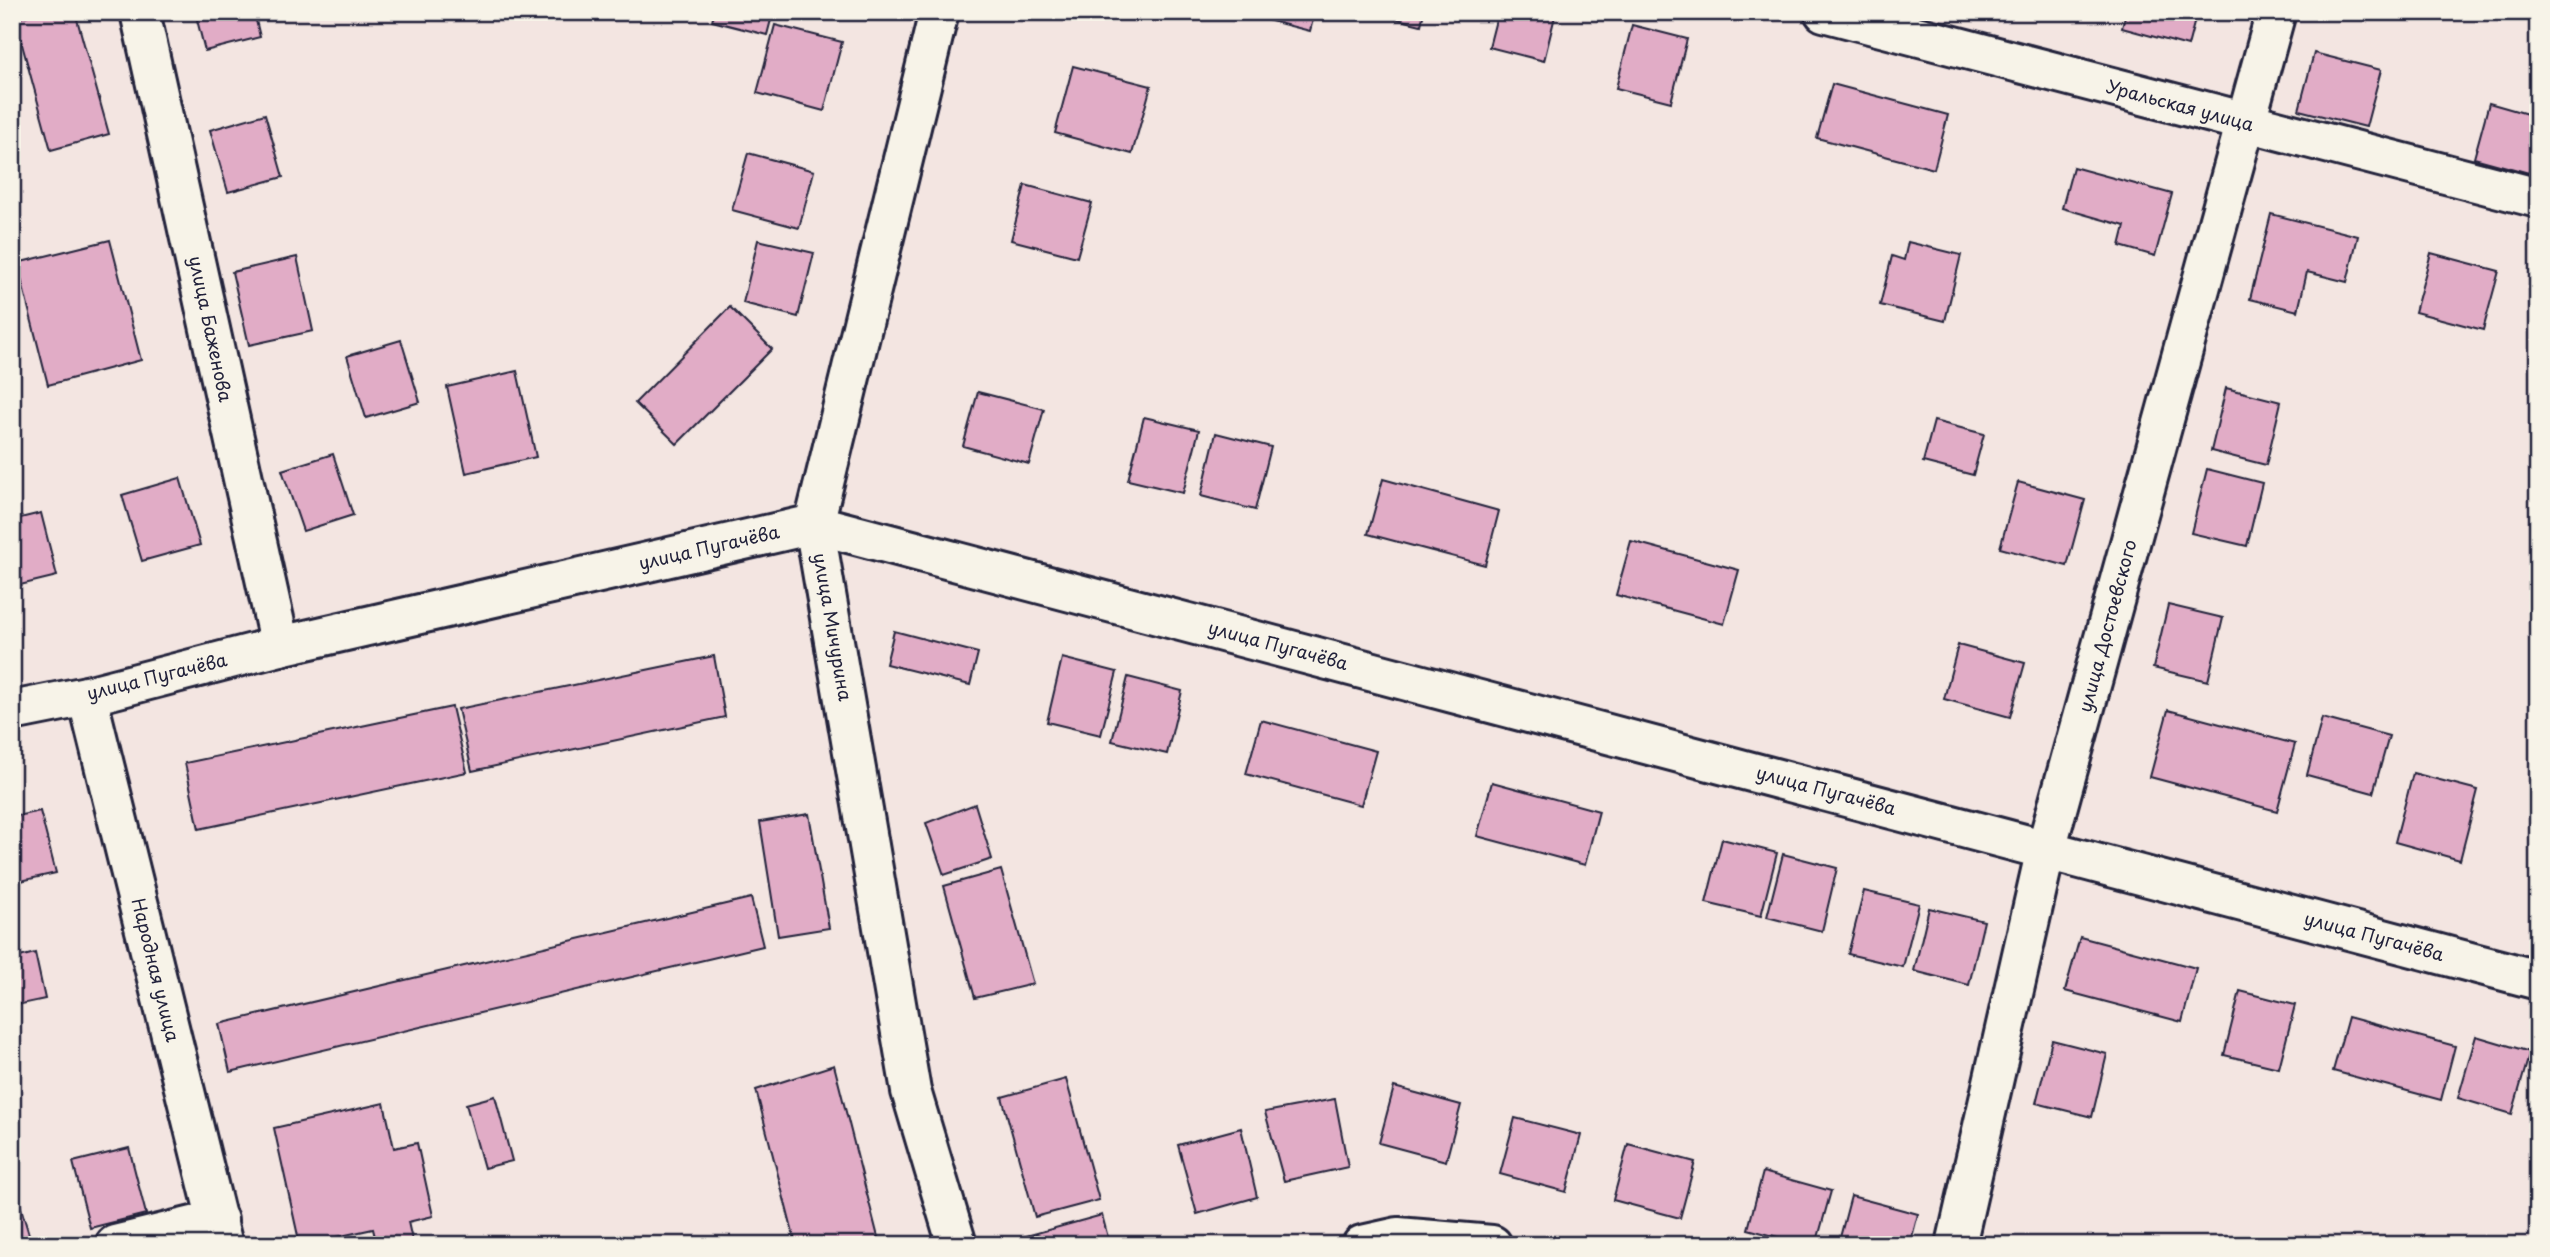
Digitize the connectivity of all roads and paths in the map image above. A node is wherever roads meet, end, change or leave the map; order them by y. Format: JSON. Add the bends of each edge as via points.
{"nodes":[{"id":1,"x":141,"y":12,"type":"edge"},
{"id":2,"x":939,"y":12,"type":"edge"},
{"id":3,"x":1824,"y":12,"type":"edge"},
{"id":4,"x":2276,"y":12,"type":"edge"},
{"id":5,"x":2246,"y":124,"type":"junction"},
{"id":6,"x":2538,"y":198,"type":"edge"},
{"id":7,"x":814,"y":524,"type":"junction"},
{"id":8,"x":280,"y":646,"type":"junction"},
{"id":9,"x":87,"y":696,"type":"junction"},
{"id":10,"x":12,"y":711,"type":"edge"},
{"id":11,"x":2046,"y":849,"type":"junction"},
{"id":12,"x":2538,"y":980,"type":"edge"},
{"id":13,"x":220,"y":1233,"type":"edge"},
{"id":14,"x":115,"y":1245,"type":"edge"},
{"id":15,"x":957,"y":1245,"type":"edge"},
{"id":16,"x":1362,"y":1245,"type":"edge"},
{"id":17,"x":1492,"y":1245,"type":"edge"},
{"id":18,"x":1956,"y":1245,"type":"edge"}],
"edges":[{"from":1,"to":8,"type":"street","name":"улица Баженова"},
{"from":2,"to":7,"type":"street","name":"улица Мичурина"},
{"from":3,"to":5,"type":"street","name":"Уральская улица"},
{"from":4,"to":5,"type":"street","name":"улица Достоевского"},
{"from":5,"to":6,"type":"street","name":"Уральская улица"},
{"from":5,"to":11,"type":"street","name":"улица Достоевского"},
{"from":7,"to":8,"type":"street","name":"улица Пугачёва"},
{"from":7,"to":11,"type":"street","name":"улица Пугачёва"},
{"from":7,"to":15,"type":"street","name":"улица Мичурина","via":[[911,1091]]},
{"from":8,"to":9,"type":"street","name":"улица Пугачёва"},
{"from":9,"to":10,"type":"street","name":"улица Пугачёва"},
{"from":9,"to":13,"type":"street","name":"Народная улица"},
{"from":11,"to":12,"type":"street","name":"улица Пугачёва"},
{"from":11,"to":18,"type":"street","name":"улица Достоевского"},
{"from":13,"to":14,"type":"street"},
{"from":16,"to":17,"type":"street","via":[[1398,1237]]}]}
